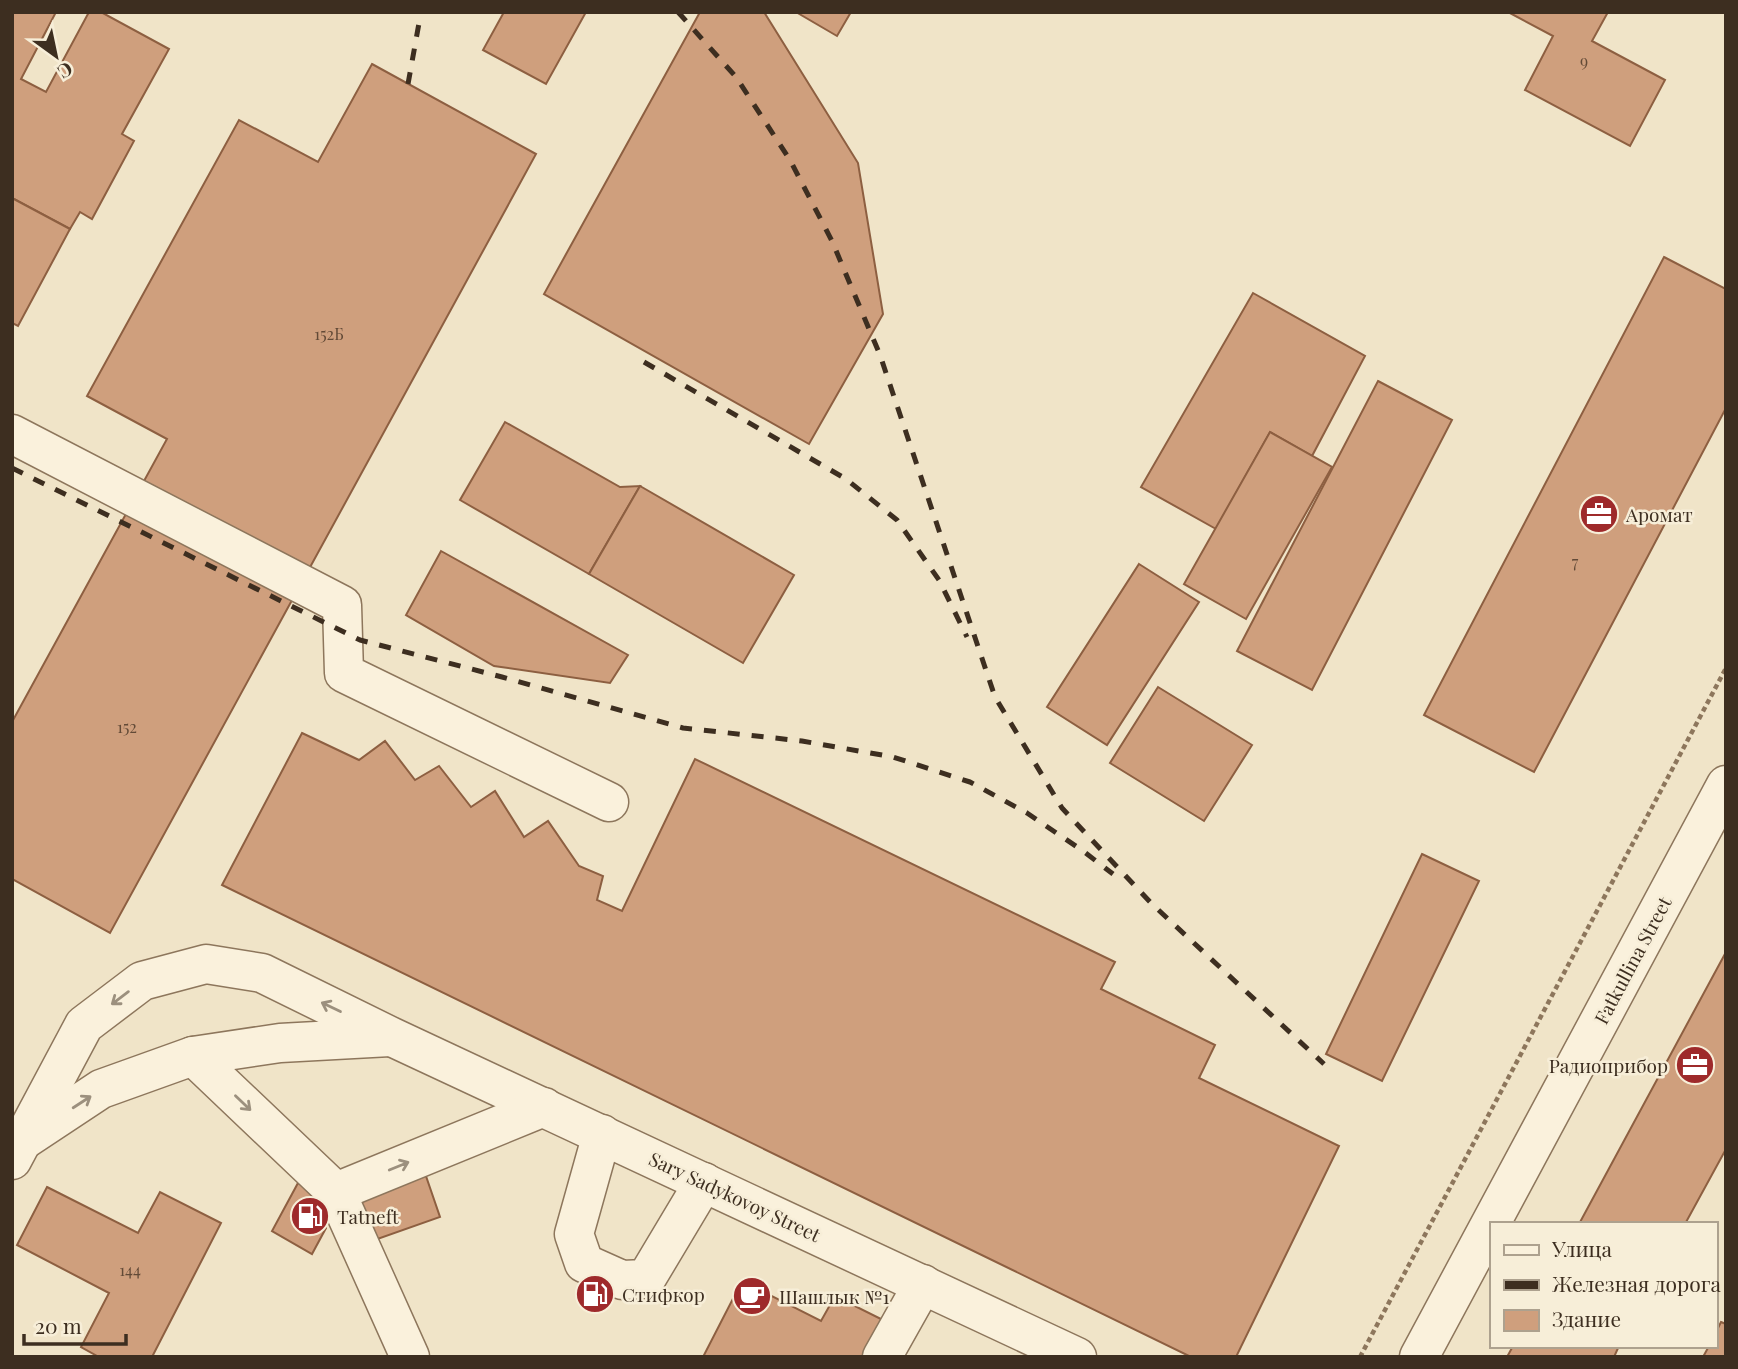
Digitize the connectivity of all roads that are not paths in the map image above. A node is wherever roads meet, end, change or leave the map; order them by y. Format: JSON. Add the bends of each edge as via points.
{"nodes":[{"id":1,"x":12,"y":433,"type":"edge"},
{"id":2,"x":1726,"y":785,"type":"edge"},
{"id":3,"x":609,"y":802,"type":"dead end"},
{"id":4,"x":392,"y":1037,"type":"junction"},
{"id":5,"x":193,"y":1056,"type":"junction"},
{"id":6,"x":544,"y":1107,"type":"junction"},
{"id":7,"x":602,"y":1134,"type":"junction"},
{"id":8,"x":18,"y":1150,"type":"edge"},
{"id":9,"x":704,"y":1182,"type":"junction"},
{"id":10,"x":336,"y":1192,"type":"junction"},
{"id":11,"x":1491,"y":1222,"type":"edge"},
{"id":12,"x":1490,"y":1225,"type":"edge"},
{"id":13,"x":923,"y":1284,"type":"junction"},
{"id":14,"x":410,"y":1357,"type":"edge"},
{"id":15,"x":882,"y":1357,"type":"edge"},
{"id":16,"x":1077,"y":1357,"type":"edge"},
{"id":17,"x":1419,"y":1357,"type":"edge"}],
"edges":[{"from":1,"to":3,"type":"street","via":[[342,604],[344,673]]},
{"from":2,"to":11,"type":"street","name":"Fatkullina Street"},
{"from":4,"to":5,"type":"street","via":[[280,1043]]},
{"from":4,"to":6,"type":"street","name":"Sary Sadykovoy Street"},
{"from":4,"to":8,"type":"street","name":"Sary Sadykovoy Street","one_way":true,"via":[[262,973],[206,964],[142,981],[84,1025]]},
{"from":8,"to":5,"type":"street","one_way":true,"via":[[102,1089]]},
{"from":5,"to":10,"type":"street","one_way":true},
{"from":6,"to":7,"type":"street","name":"Sary Sadykovoy Street"},
{"from":10,"to":6,"type":"street","one_way":true},
{"from":7,"to":9,"type":"street","name":"Sary Sadykovoy Street"},
{"from":7,"to":9,"type":"street","via":[[574,1234],[584,1263],[622,1280],[646,1279]]},
{"from":9,"to":13,"type":"street","name":"Sary Sadykovoy Street"},
{"from":10,"to":14,"type":"street"},
{"from":12,"to":17,"type":"street","name":"Fatkullina Street"},
{"from":13,"to":15,"type":"street"},
{"from":13,"to":16,"type":"street","name":"Sary Sadykovoy Street"}]}
